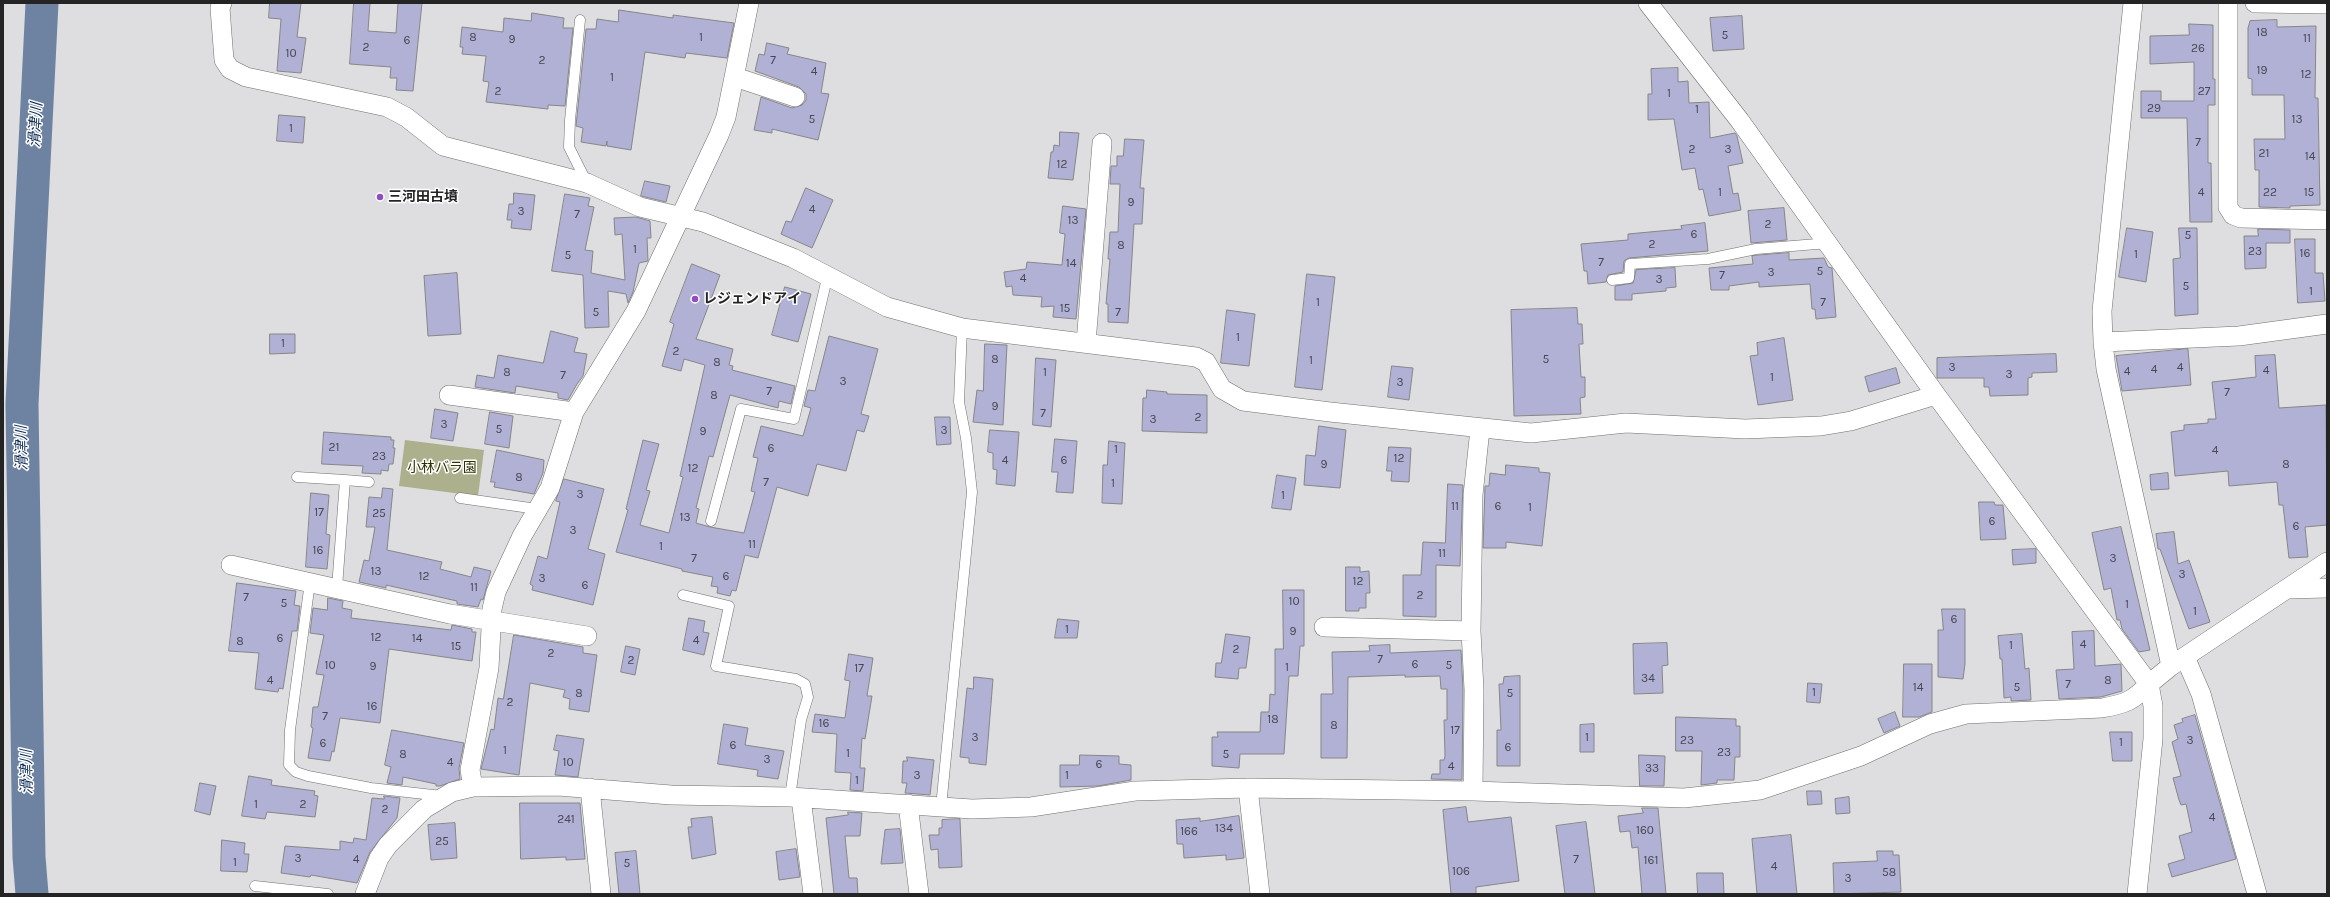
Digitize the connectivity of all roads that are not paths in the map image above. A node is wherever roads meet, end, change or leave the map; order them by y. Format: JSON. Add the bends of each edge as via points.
{"nodes":[{"id":1,"x":222,"y":3,"type":"edge"},
{"id":2,"x":749,"y":3,"type":"edge"},
{"id":3,"x":1648,"y":3,"type":"edge"},
{"id":4,"x":2133,"y":3,"type":"edge"},
{"id":5,"x":2228,"y":3,"type":"edge"},
{"id":6,"x":2255,"y":3,"type":"edge"},
{"id":7,"x":2327,"y":4,"type":"edge"},
{"id":8,"x":580,"y":20,"type":"dead end"},
{"id":9,"x":735,"y":77,"type":"junction"},
{"id":10,"x":795,"y":97,"type":"dead end"},
{"id":11,"x":1102,"y":143,"type":"dead end"},
{"id":12,"x":587,"y":183,"type":"junction"},
{"id":13,"x":680,"y":218,"type":"junction"},
{"id":14,"x":2327,"y":220,"type":"edge"},
{"id":15,"x":1828,"y":243,"type":"junction"},
{"id":16,"x":828,"y":274,"type":"junction"},
{"id":17,"x":1612,"y":280,"type":"dead end"},
{"id":18,"x":2327,"y":324,"type":"edge"},
{"id":19,"x":962,"y":328,"type":"junction"},
{"id":20,"x":2102,"y":342,"type":"junction"},
{"id":21,"x":1086,"y":343,"type":"junction"},
{"id":22,"x":449,"y":395,"type":"dead end"},
{"id":23,"x":1936,"y":395,"type":"junction"},
{"id":24,"x":574,"y":412,"type":"junction"},
{"id":25,"x":1480,"y":429,"type":"junction"},
{"id":26,"x":297,"y":477,"type":"dead end"},
{"id":27,"x":345,"y":480,"type":"junction"},
{"id":28,"x":369,"y":482,"type":"dead end"},
{"id":29,"x":460,"y":498,"type":"dead end"},
{"id":30,"x":537,"y":509,"type":"junction"},
{"id":31,"x":711,"y":521,"type":"dead end"},
{"id":32,"x":2327,"y":562,"type":"edge"},
{"id":33,"x":231,"y":565,"type":"dead end"},
{"id":34,"x":310,"y":582,"type":"junction"},
{"id":35,"x":337,"y":588,"type":"junction"},
{"id":36,"x":2327,"y":588,"type":"edge"},
{"id":37,"x":2289,"y":589,"type":"junction"},
{"id":38,"x":683,"y":595,"type":"dead end"},
{"id":39,"x":490,"y":622,"type":"junction"},
{"id":40,"x":1324,"y":627,"type":"dead end"},
{"id":41,"x":1471,"y":632,"type":"junction"},
{"id":42,"x":587,"y":636,"type":"dead end"},
{"id":43,"x":2178,"y":661,"type":"junction"},
{"id":44,"x":2149,"y":684,"type":"junction"},
{"id":45,"x":473,"y":788,"type":"junction"},
{"id":46,"x":590,"y":788,"type":"junction"},
{"id":47,"x":1248,"y":788,"type":"junction"},
{"id":48,"x":1472,"y":791,"type":"junction"},
{"id":49,"x":444,"y":797,"type":"junction"},
{"id":50,"x":796,"y":797,"type":"junction"},
{"id":51,"x":908,"y":804,"type":"junction"},
{"id":52,"x":941,"y":807,"type":"junction"},
{"id":53,"x":255,"y":886,"type":"dead end"},
{"id":54,"x":328,"y":894,"type":"edge"},
{"id":55,"x":366,"y":894,"type":"edge"},
{"id":56,"x":601,"y":894,"type":"edge"},
{"id":57,"x":813,"y":894,"type":"edge"},
{"id":58,"x":919,"y":894,"type":"edge"},
{"id":59,"x":1260,"y":894,"type":"edge"},
{"id":60,"x":2137,"y":894,"type":"edge"},
{"id":61,"x":2257,"y":894,"type":"edge"}],
"edges":[{"from":1,"to":12,"type":"street","via":[[220,8],[224,60],[237,74],[387,107],[406,117],[443,146]]},
{"from":2,"to":9,"type":"street"},
{"from":3,"to":15,"type":"street","via":[[1740,121]]},
{"from":4,"to":20,"type":"street","via":[[2102,312]]},
{"from":5,"to":14,"type":"street","via":[[2228,207],[2233,215],[2241,218]]},
{"from":6,"to":7,"type":"street"},
{"from":8,"to":12,"type":"lane","via":[[570,120],[570,147]]},
{"from":9,"to":10,"type":"street"},
{"from":9,"to":13,"type":"street","via":[[726,117]]},
{"from":11,"to":21,"type":"street"},
{"from":12,"to":13,"type":"street","via":[[640,207]]},
{"from":13,"to":16,"type":"street","via":[[703,222],[735,233]]},
{"from":13,"to":24,"type":"street","via":[[636,311]]},
{"from":15,"to":17,"type":"lane","via":[[1756,249],[1708,259],[1630,264],[1629,278]]},
{"from":15,"to":23,"type":"street"},
{"from":16,"to":19,"type":"street","via":[[887,306]]},
{"from":16,"to":31,"type":"lane","via":[[794,419],[741,409]]},
{"from":18,"to":20,"type":"street","via":[[2239,336]]},
{"from":19,"to":21,"type":"street"},
{"from":19,"to":52,"type":"lane","via":[[959,402],[972,492]]},
{"from":20,"to":43,"type":"street","via":[[2106,369]]},
{"from":21,"to":25,"type":"street","via":[[1196,357],[1206,362],[1222,389],[1243,401]]},
{"from":22,"to":24,"type":"street"},
{"from":23,"to":25,"type":"street","via":[[1851,421],[1821,426],[1746,429],[1626,423],[1531,433]]},
{"from":23,"to":44,"type":"street"},
{"from":24,"to":30,"type":"street","via":[[550,488]]},
{"from":25,"to":41,"type":"street","via":[[1473,495]]},
{"from":26,"to":27,"type":"lane"},
{"from":27,"to":28,"type":"lane"},
{"from":27,"to":35,"type":"lane"},
{"from":29,"to":30,"type":"lane"},
{"from":30,"to":39,"type":"street","via":[[496,592]]},
{"from":32,"to":37,"type":"street"},
{"from":33,"to":34,"type":"street"},
{"from":34,"to":35,"type":"street"},
{"from":34,"to":49,"type":"lane","via":[[290,730],[289,765],[296,772],[308,776],[371,788]]},
{"from":35,"to":39,"type":"street"},
{"from":36,"to":37,"type":"street"},
{"from":37,"to":43,"type":"street"},
{"from":38,"to":50,"type":"lane","via":[[729,606],[716,666],[796,680],[805,684],[808,697],[801,720]]},
{"from":39,"to":42,"type":"street"},
{"from":39,"to":45,"type":"street","via":[[489,668],[470,770]]},
{"from":40,"to":41,"type":"street"},
{"from":41,"to":48,"type":"street","via":[[1474,690]]},
{"from":43,"to":44,"type":"street"},
{"from":43,"to":61,"type":"street","via":[[2201,694]]},
{"from":44,"to":48,"type":"street","via":[[2135,699],[2115,706],[1966,714],[1930,724],[1861,756],[1760,790],[1684,798]]},
{"from":44,"to":60,"type":"street","via":[[2153,706],[2153,739]]},
{"from":45,"to":46,"type":"street"},
{"from":45,"to":49,"type":"street","via":[[452,792]]},
{"from":46,"to":50,"type":"street","via":[[671,795]]},
{"from":46,"to":56,"type":"street"},
{"from":47,"to":48,"type":"street"},
{"from":47,"to":52,"type":"street","via":[[1135,791],[1031,807]]},
{"from":47,"to":59,"type":"street"},
{"from":49,"to":55,"type":"street","via":[[424,810],[388,845],[379,858]]},
{"from":50,"to":51,"type":"street"},
{"from":50,"to":57,"type":"street"},
{"from":51,"to":52,"type":"street"},
{"from":51,"to":58,"type":"street"},
{"from":53,"to":54,"type":"lane"}]}
